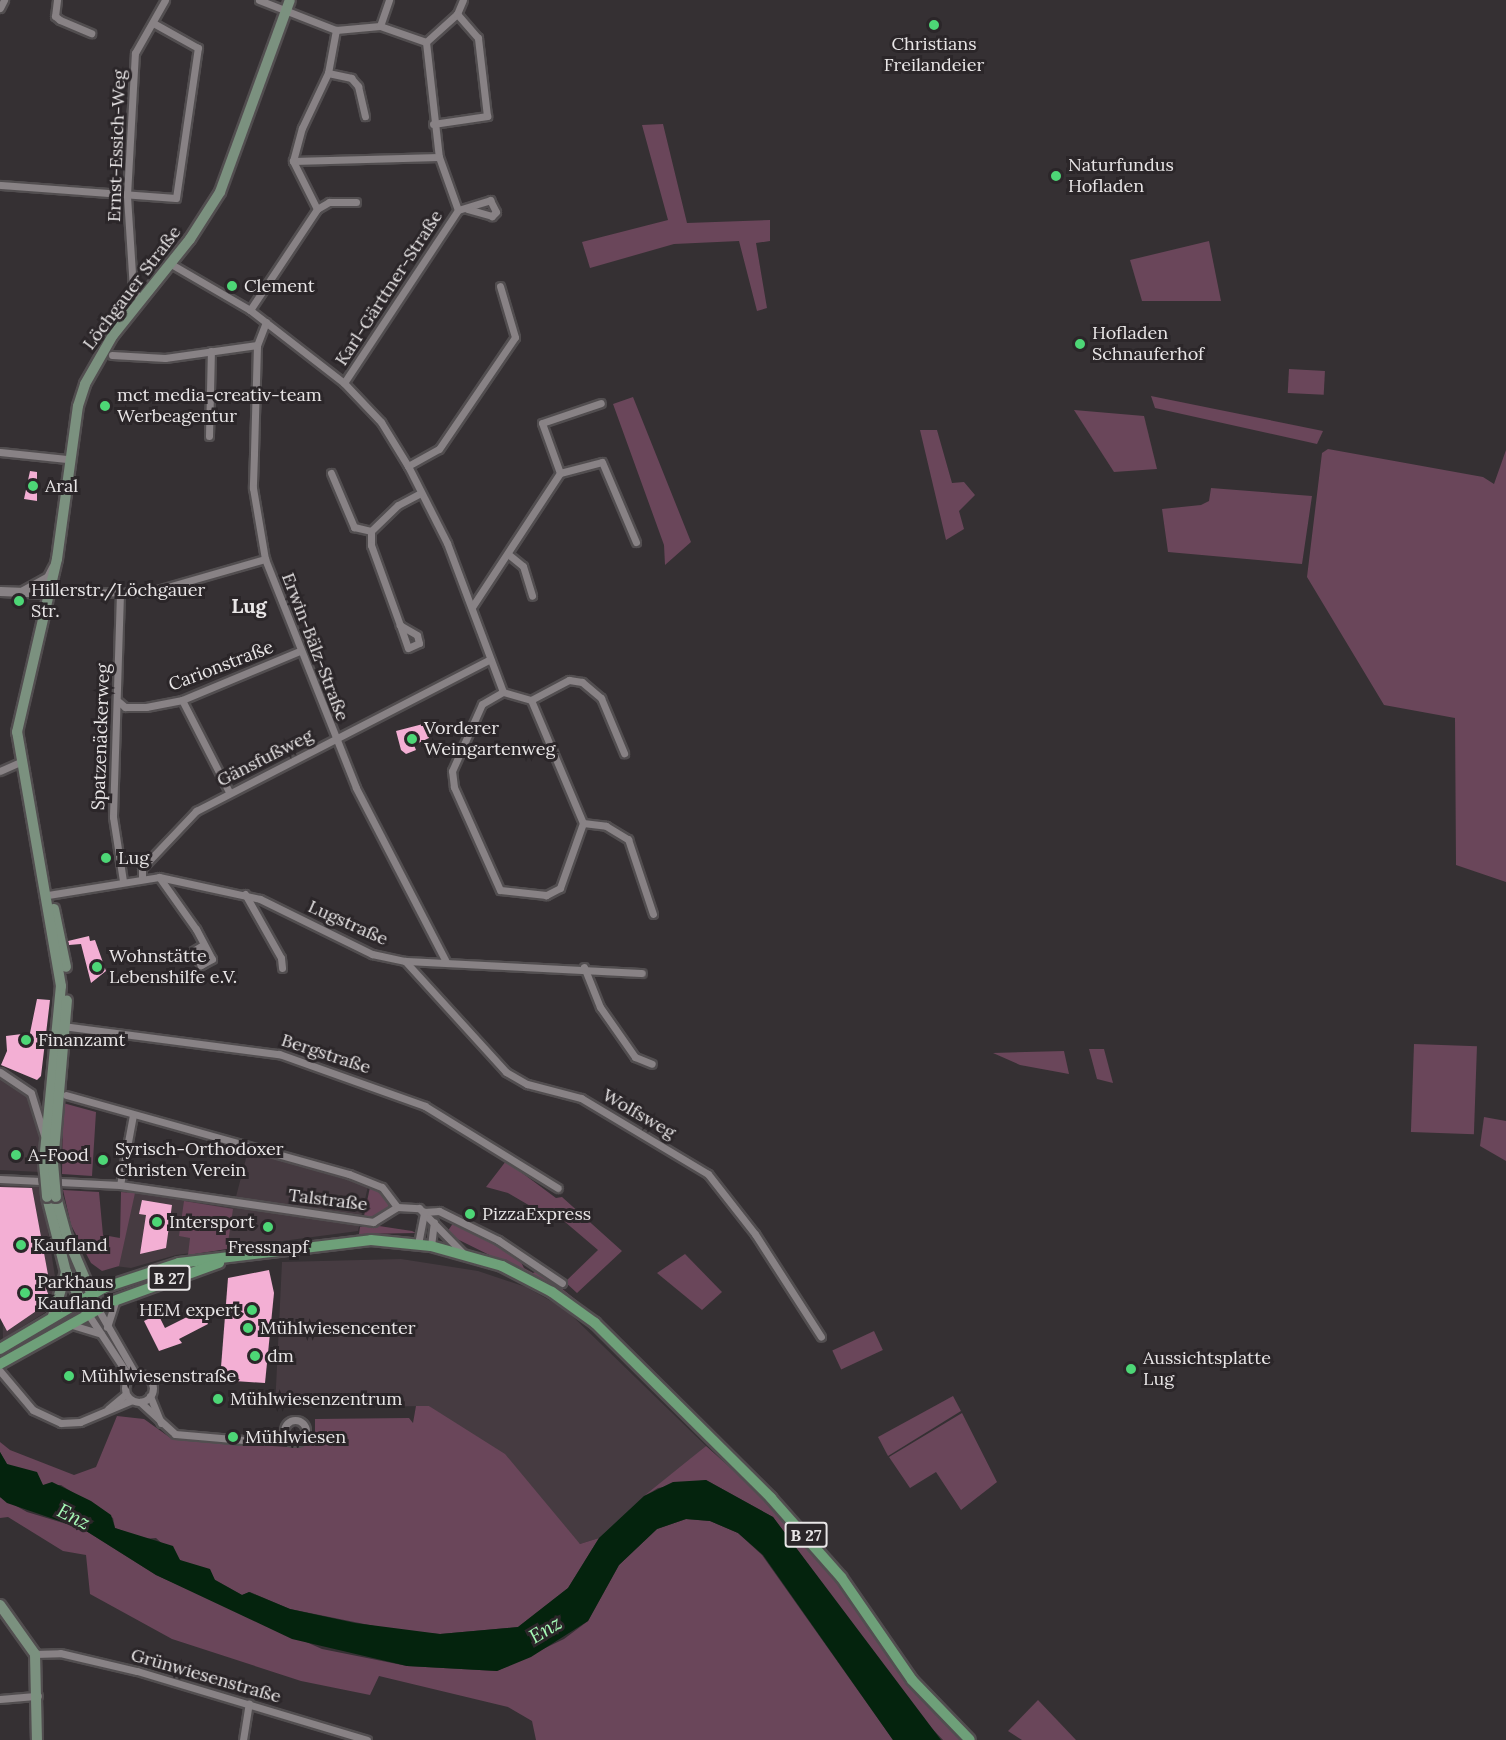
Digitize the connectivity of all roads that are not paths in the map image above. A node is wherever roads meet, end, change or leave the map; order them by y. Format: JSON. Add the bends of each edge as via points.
{"nodes":[{"id":1,"x":4,"y":0,"type":"edge"},
{"id":2,"x":57,"y":0,"type":"edge"},
{"id":3,"x":165,"y":0,"type":"edge"},
{"id":4,"x":259,"y":0,"type":"edge"},
{"id":5,"x":389,"y":0,"type":"edge"},
{"id":6,"x":463,"y":0,"type":"edge"},
{"id":7,"x":288,"y":4,"type":"edge"},
{"id":8,"x":0,"y":8,"type":"edge"},
{"id":9,"x":457,"y":14,"type":"junction"},
{"id":10,"x":155,"y":24,"type":"junction"},
{"id":11,"x":380,"y":27,"type":"junction"},
{"id":12,"x":336,"y":30,"type":"junction"},
{"id":13,"x":90,"y":33,"type":"dead end"},
{"id":14,"x":426,"y":42,"type":"junction"},
{"id":15,"x":328,"y":72,"type":"junction"},
{"id":16,"x":364,"y":116,"type":"dead end"},
{"id":17,"x":433,"y":124,"type":"junction"},
{"id":18,"x":439,"y":157,"type":"junction"},
{"id":19,"x":293,"y":161,"type":"junction"},
{"id":20,"x":0,"y":185,"type":"edge"},
{"id":21,"x":127,"y":195,"type":"junction"},
{"id":22,"x":356,"y":202,"type":"dead end"},
{"id":23,"x":317,"y":209,"type":"junction"},
{"id":24,"x":467,"y":209,"type":"dead end"},
{"id":25,"x":458,"y":210,"type":"junction"},
{"id":26,"x":171,"y":264,"type":"junction"},
{"id":27,"x":500,"y":286,"type":"dead end"},
{"id":28,"x":140,"y":299,"type":"junction"},
{"id":29,"x":250,"y":310,"type":"junction"},
{"id":30,"x":266,"y":322,"type":"junction"},
{"id":31,"x":257,"y":345,"type":"junction"},
{"id":32,"x":211,"y":351,"type":"junction"},
{"id":33,"x":112,"y":355,"type":"dead end"},
{"id":34,"x":344,"y":383,"type":"junction"},
{"id":35,"x":602,"y":403,"type":"dead end"},
{"id":36,"x":209,"y":436,"type":"dead end"},
{"id":37,"x":0,"y":452,"type":"edge"},
{"id":38,"x":67,"y":459,"type":"junction"},
{"id":39,"x":408,"y":466,"type":"junction"},
{"id":40,"x":331,"y":473,"type":"dead end"},
{"id":41,"x":560,"y":473,"type":"junction"},
{"id":42,"x":421,"y":493,"type":"junction"},
{"id":43,"x":371,"y":531,"type":"junction"},
{"id":44,"x":636,"y":542,"type":"dead end"},
{"id":45,"x":508,"y":554,"type":"junction"},
{"id":46,"x":57,"y":559,"type":"junction"},
{"id":47,"x":265,"y":559,"type":"junction"},
{"id":48,"x":0,"y":591,"type":"edge"},
{"id":49,"x":23,"y":591,"type":"junction"},
{"id":50,"x":50,"y":593,"type":"junction"},
{"id":51,"x":120,"y":593,"type":"junction"},
{"id":52,"x":532,"y":596,"type":"dead end"},
{"id":53,"x":472,"y":607,"type":"junction"},
{"id":54,"x":400,"y":625,"type":"dead end"},
{"id":55,"x":300,"y":651,"type":"junction"},
{"id":56,"x":490,"y":659,"type":"junction"},
{"id":57,"x":503,"y":692,"type":"junction"},
{"id":58,"x":182,"y":700,"type":"junction"},
{"id":59,"x":531,"y":700,"type":"junction"},
{"id":60,"x":118,"y":702,"type":"junction"},
{"id":61,"x":335,"y":740,"type":"junction"},
{"id":62,"x":624,"y":753,"type":"dead end"},
{"id":63,"x":20,"y":762,"type":"junction"},
{"id":64,"x":0,"y":771,"type":"edge"},
{"id":65,"x":229,"y":792,"type":"junction"},
{"id":66,"x":583,"y":822,"type":"junction"},
{"id":67,"x":159,"y":877,"type":"junction"},
{"id":68,"x":142,"y":878,"type":"junction"},
{"id":69,"x":123,"y":881,"type":"junction"},
{"id":70,"x":245,"y":894,"type":"junction"},
{"id":71,"x":48,"y":895,"type":"junction"},
{"id":72,"x":653,"y":914,"type":"dead end"},
{"id":73,"x":203,"y":945,"type":"dead end"},
{"id":74,"x":446,"y":960,"type":"junction"},
{"id":75,"x":405,"y":961,"type":"junction"},
{"id":76,"x":584,"y":967,"type":"junction"},
{"id":77,"x":282,"y":968,"type":"dead end"},
{"id":78,"x":642,"y":973,"type":"dead end"},
{"id":79,"x":63,"y":1026,"type":"junction"},
{"id":80,"x":652,"y":1064,"type":"dead end"},
{"id":81,"x":0,"y":1072,"type":"edge"},
{"id":82,"x":66,"y":1095,"type":"dead end"},
{"id":83,"x":52,"y":1102,"type":"junction"},
{"id":84,"x":134,"y":1115,"type":"junction"},
{"id":85,"x":44,"y":1136,"type":"junction"},
{"id":86,"x":49,"y":1162,"type":"junction"},
{"id":87,"x":0,"y":1179,"type":"edge"},
{"id":88,"x":120,"y":1185,"type":"junction"},
{"id":89,"x":558,"y":1188,"type":"dead end"},
{"id":90,"x":51,"y":1197,"type":"junction"},
{"id":91,"x":397,"y":1207,"type":"junction"},
{"id":92,"x":424,"y":1212,"type":"junction"},
{"id":93,"x":446,"y":1215,"type":"junction"},
{"id":94,"x":434,"y":1222,"type":"junction"},
{"id":95,"x":440,"y":1230,"type":"junction"},
{"id":96,"x":418,"y":1244,"type":"junction"},
{"id":97,"x":431,"y":1245,"type":"junction"},
{"id":98,"x":462,"y":1252,"type":"junction"},
{"id":99,"x":248,"y":1255,"type":"junction"},
{"id":100,"x":82,"y":1271,"type":"junction"},
{"id":101,"x":66,"y":1272,"type":"junction"},
{"id":102,"x":562,"y":1283,"type":"dead end"},
{"id":103,"x":92,"y":1294,"type":"junction"},
{"id":104,"x":80,"y":1300,"type":"junction"},
{"id":105,"x":117,"y":1300,"type":"junction"},
{"id":106,"x":93,"y":1311,"type":"junction"},
{"id":107,"x":53,"y":1316,"type":"junction"},
{"id":108,"x":67,"y":1326,"type":"junction"},
{"id":109,"x":106,"y":1327,"type":"junction"},
{"id":110,"x":103,"y":1335,"type":"junction"},
{"id":111,"x":821,"y":1336,"type":"dead end"},
{"id":112,"x":0,"y":1349,"type":"edge"},
{"id":113,"x":0,"y":1364,"type":"edge"},
{"id":114,"x":0,"y":1371,"type":"edge"},
{"id":115,"x":133,"y":1376,"type":"junction"},
{"id":116,"x":150,"y":1396,"type":"junction"},
{"id":117,"x":133,"y":1398,"type":"junction"},
{"id":118,"x":160,"y":1423,"type":"junction"},
{"id":119,"x":285,"y":1435,"type":"dead end"},
{"id":120,"x":0,"y":1605,"type":"edge"},
{"id":121,"x":35,"y":1654,"type":"junction"},
{"id":122,"x":38,"y":1696,"type":"junction"},
{"id":123,"x":0,"y":1699,"type":"edge"},
{"id":124,"x":249,"y":1702,"type":"junction"},
{"id":125,"x":37,"y":1740,"type":"edge"},
{"id":126,"x":243,"y":1740,"type":"edge"},
{"id":127,"x":367,"y":1740,"type":"edge"},
{"id":128,"x":970,"y":1740,"type":"edge"}],
"edges":[{"from":1,"to":8,"type":"street"},
{"from":2,"to":13,"type":"street","via":[[60,20]]},
{"from":3,"to":10,"type":"street","name":"Ernst-Essich-Weg"},
{"from":4,"to":7,"type":"street"},
{"from":5,"to":11,"type":"street"},
{"from":6,"to":9,"type":"street"},
{"from":7,"to":12,"type":"street"},
{"from":7,"to":26,"type":"main road","name":"Löchgauer Straße","via":[[220,192]]},
{"from":9,"to":14,"type":"street"},
{"from":9,"to":17,"type":"street","via":[[478,38],[487,116]]},
{"from":10,"to":21,"type":"street","name":"Ernst-Essich-Weg","via":[[135,53]]},
{"from":10,"to":21,"type":"street","via":[[198,48],[176,198]]},
{"from":11,"to":12,"type":"street"},
{"from":11,"to":14,"type":"street"},
{"from":12,"to":15,"type":"street"},
{"from":14,"to":17,"type":"street","name":"Karl-Gärttner-Straße"},
{"from":15,"to":16,"type":"street","via":[[351,78],[358,86]]},
{"from":15,"to":19,"type":"street","via":[[302,128]]},
{"from":17,"to":18,"type":"street","name":"Karl-Gärttner-Straße"},
{"from":18,"to":19,"type":"street"},
{"from":18,"to":25,"type":"street","name":"Karl-Gärttner-Straße"},
{"from":19,"to":23,"type":"street"},
{"from":20,"to":21,"type":"street"},
{"from":21,"to":28,"type":"street","name":"Ernst-Essich-Weg","via":[[133,289]]},
{"from":22,"to":23,"type":"street","via":[[329,202]]},
{"from":23,"to":29,"type":"street"},
{"from":24,"to":25,"type":"street","name":"Karl-Gärttner-Straße"},
{"from":25,"to":34,"type":"street","name":"Karl-Gärttner-Straße"},
{"from":26,"to":28,"type":"main road","name":"Löchgauer Straße"},
{"from":26,"to":29,"type":"street"},
{"from":27,"to":39,"type":"street","via":[[515,337],[439,449]]},
{"from":28,"to":38,"type":"main road","name":"Löchgauer Straße","via":[[85,384]]},
{"from":29,"to":30,"type":"street"},
{"from":30,"to":31,"type":"street","name":"Erwin-Bälz-Straße"},
{"from":30,"to":34,"type":"street"},
{"from":31,"to":32,"type":"street"},
{"from":31,"to":47,"type":"street","name":"Erwin-Bälz-Straße","via":[[254,488]]},
{"from":32,"to":33,"type":"street","via":[[165,357]]},
{"from":32,"to":36,"type":"street"},
{"from":34,"to":39,"type":"street","via":[[381,422]]},
{"from":35,"to":41,"type":"street","via":[[542,423]]},
{"from":37,"to":38,"type":"street"},
{"from":38,"to":46,"type":"main road","name":"Löchgauer Straße"},
{"from":39,"to":42,"type":"street"},
{"from":40,"to":43,"type":"street","via":[[354,527]]},
{"from":41,"to":44,"type":"street","via":[[602,462]]},
{"from":41,"to":45,"type":"street"},
{"from":42,"to":43,"type":"street","via":[[398,505]]},
{"from":42,"to":53,"type":"street"},
{"from":43,"to":54,"type":"street","via":[[371,545]]},
{"from":45,"to":52,"type":"street","via":[[523,566]]},
{"from":45,"to":53,"type":"street"},
{"from":46,"to":49,"type":"street","via":[[48,577]]},
{"from":46,"to":50,"type":"main road","name":"Löchgauer Straße"},
{"from":47,"to":51,"type":"street","via":[[150,592]]},
{"from":47,"to":55,"type":"street","name":"Erwin-Bälz-Straße"},
{"from":48,"to":49,"type":"street"},
{"from":49,"to":50,"type":"street"},
{"from":50,"to":51,"type":"street"},
{"from":50,"to":63,"type":"main road","name":"Löchgauer Straße","via":[[21,701]]},
{"from":51,"to":60,"type":"street","name":"Spatzenäckerweg"},
{"from":53,"to":56,"type":"street"},
{"from":55,"to":58,"type":"street","name":"Carionstraße"},
{"from":55,"to":61,"type":"street","name":"Erwin-Bälz-Straße"},
{"from":56,"to":57,"type":"street"},
{"from":56,"to":61,"type":"street","name":"Gänsfußweg"},
{"from":57,"to":59,"type":"street"},
{"from":57,"to":66,"type":"street","via":[[482,704],[452,771],[454,787],[500,890],[554,892],[569,867]]},
{"from":58,"to":60,"type":"street","name":"Carionstraße","via":[[126,708]]},
{"from":58,"to":65,"type":"street"},
{"from":59,"to":62,"type":"street","via":[[568,680],[588,686],[601,698]]},
{"from":59,"to":66,"type":"street"},
{"from":60,"to":69,"type":"street","name":"Spatzenäckerweg","via":[[114,711],[113,817]]},
{"from":61,"to":65,"type":"street","name":"Gänsfußweg"},
{"from":61,"to":74,"type":"street","name":"Erwin-Bälz-Straße","via":[[383,845]]},
{"from":63,"to":64,"type":"street"},
{"from":63,"to":71,"type":"main road","name":"Löchgauer Straße"},
{"from":65,"to":68,"type":"street","name":"Gänsfußweg","via":[[196,811],[142,868]]},
{"from":66,"to":72,"type":"street","via":[[599,824],[628,839]]},
{"from":67,"to":68,"type":"street","name":"Lugstraße"},
{"from":67,"to":70,"type":"street","name":"Lugstraße"},
{"from":67,"to":73,"type":"street"},
{"from":68,"to":69,"type":"street","name":"Lugstraße"},
{"from":69,"to":71,"type":"street","name":"Lugstraße"},
{"from":70,"to":75,"type":"street","name":"Lugstraße","via":[[372,954]]},
{"from":70,"to":77,"type":"street","via":[[281,958]]},
{"from":71,"to":79,"type":"main road","name":"Löchgauer Straße"},
{"from":74,"to":75,"type":"street","name":"Lugstraße"},
{"from":74,"to":76,"type":"street","name":"Lugstraße"},
{"from":75,"to":111,"type":"street","name":"Wolfsweg","via":[[506,1072],[527,1084],[581,1098],[708,1174],[755,1234]]},
{"from":76,"to":78,"type":"street","name":"Lugstraße"},
{"from":76,"to":80,"type":"street","via":[[600,1007],[635,1057]]},
{"from":79,"to":83,"type":"main road","name":"Löchgauer Straße"},
{"from":79,"to":89,"type":"street","name":"Bergstraße","via":[[218,1044],[300,1060],[425,1106]]},
{"from":81,"to":85,"type":"street","via":[[21,1083],[39,1110]]},
{"from":82,"to":84,"type":"street"},
{"from":83,"to":85,"type":"main road"},
{"from":83,"to":86,"type":"main road"},
{"from":84,"to":88,"type":"street"},
{"from":84,"to":91,"type":"street","via":[[349,1174],[382,1187]]},
{"from":85,"to":86,"type":"main road"},
{"from":86,"to":90,"type":"main road","bridge":true},
{"from":87,"to":88,"type":"street","name":"Talstraße"},
{"from":88,"to":91,"type":"street","name":"Talstraße","via":[[373,1222]]},
{"from":90,"to":100,"type":"main road"},
{"from":90,"to":101,"type":"main road"},
{"from":91,"to":92,"type":"street","via":[[414,1206]]},
{"from":92,"to":93,"type":"street","via":[[431,1209]]},
{"from":92,"to":94,"type":"street"},
{"from":92,"to":96,"type":"street"},
{"from":93,"to":95,"type":"street","via":[[440,1220]]},
{"from":93,"to":102,"type":"street","via":[[526,1254]]},
{"from":94,"to":95,"type":"street"},
{"from":94,"to":97,"type":"street"},
{"from":95,"to":98,"type":"street"},
{"from":96,"to":97,"type":"main road","number":"B 27"},
{"from":96,"to":99,"type":"main road","number":"B 27","via":[[347,1241]]},
{"from":97,"to":98,"type":"main road","number":"B 27"},
{"from":98,"to":128,"type":"main road","number":"B 27","via":[[552,1292],[617,1344],[802,1530],[841,1577],[912,1680]]},
{"from":99,"to":103,"type":"main road","number":"B 27","via":[[164,1267]]},
{"from":99,"to":105,"type":"main road","number":"B 27"},
{"from":100,"to":101,"type":"main road"},
{"from":100,"to":103,"type":"main road"},
{"from":101,"to":104,"type":"main road"},
{"from":101,"to":107,"type":"main road"},
{"from":103,"to":104,"type":"main road","number":"B 27"},
{"from":103,"to":106,"type":"main road"},
{"from":104,"to":106,"type":"main road"},
{"from":104,"to":107,"type":"main road","number":"B 27"},
{"from":105,"to":106,"type":"main road","number":"B 27"},
{"from":105,"to":109,"type":"street"},
{"from":106,"to":108,"type":"main road","number":"B 27"},
{"from":106,"to":109,"type":"street"},
{"from":106,"to":110,"type":"street"},
{"from":107,"to":112,"type":"main road","number":"B 27"},
{"from":108,"to":110,"type":"street","via":[[84,1325]]},
{"from":108,"to":113,"type":"main road","number":"B 27"},
{"from":109,"to":115,"type":"street"},
{"from":110,"to":115,"type":"street"},
{"from":114,"to":117,"type":"street","via":[[23,1401],[52,1420],[70,1424]]},
{"from":115,"to":116,"type":"street","via":[[150,1380]]},
{"from":115,"to":117,"type":"street"},
{"from":116,"to":117,"type":"street"},
{"from":116,"to":118,"type":"street"},
{"from":117,"to":118,"type":"street"},
{"from":118,"to":119,"type":"street","via":[[175,1434],[194,1437],[275,1440]]},
{"from":120,"to":121,"type":"main road"},
{"from":121,"to":122,"type":"main road"},
{"from":121,"to":124,"type":"street","name":"Grünwiesenstraße","via":[[60,1653]]},
{"from":122,"to":123,"type":"street"},
{"from":122,"to":125,"type":"main road"},
{"from":124,"to":126,"type":"street"},
{"from":124,"to":127,"type":"street","name":"Grünwiesenstraße"}]}
